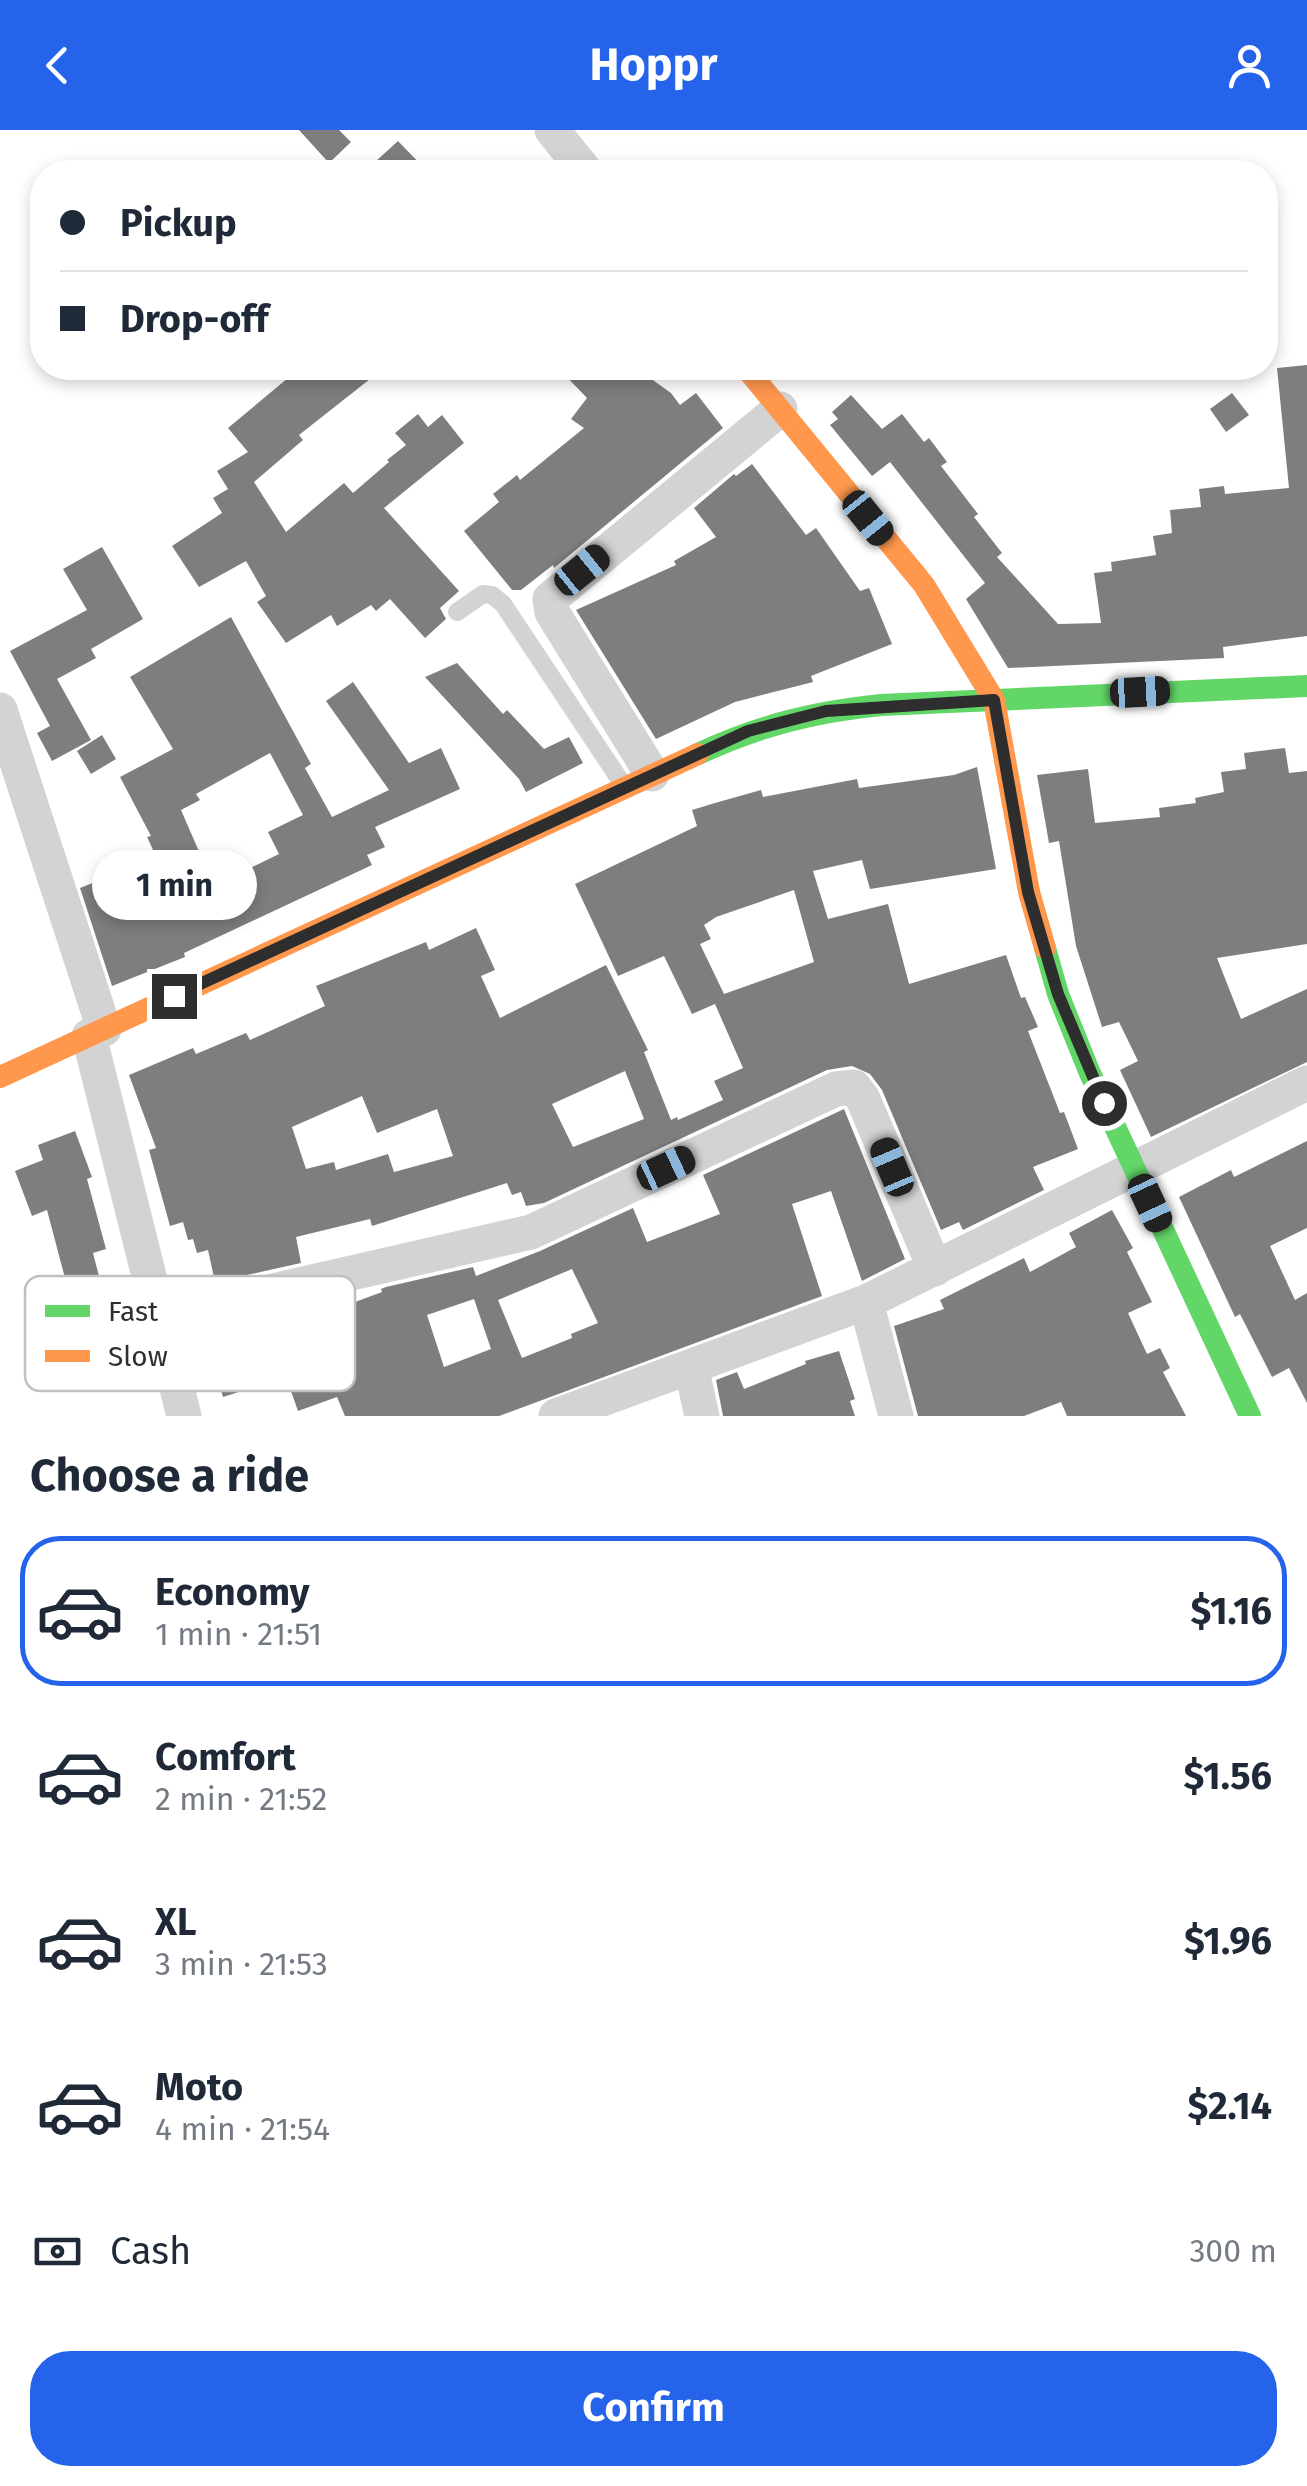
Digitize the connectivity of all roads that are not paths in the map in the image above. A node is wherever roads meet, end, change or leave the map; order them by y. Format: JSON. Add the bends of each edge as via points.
{"nodes":[{"id":1,"x":552,"y":130,"type":"edge"},
{"id":2,"x":576,"y":160,"type":"edge"},
{"id":3,"x":756,"y":380,"type":"edge"},
{"id":4,"x":780,"y":409,"type":"junction"},
{"id":5,"x":457,"y":612,"type":"dead end"},
{"id":6,"x":1307,"y":686,"type":"edge"},
{"id":7,"x":994,"y":700,"type":"junction"},
{"id":8,"x":0,"y":710,"type":"edge"},
{"id":9,"x":638,"y":781,"type":"junction"},
{"id":10,"x":96,"y":1032,"type":"junction"},
{"id":11,"x":0,"y":1077,"type":"edge"},
{"id":12,"x":1307,"y":1082,"type":"edge"},
{"id":13,"x":1133,"y":1168,"type":"junction"},
{"id":14,"x":936,"y":1269,"type":"junction"},
{"id":15,"x":151,"y":1276,"type":"edge"},
{"id":16,"x":339,"y":1276,"type":"edge"},
{"id":17,"x":866,"y":1302,"type":"junction"},
{"id":18,"x":691,"y":1366,"type":"junction"},
{"id":19,"x":178,"y":1391,"type":"edge"},
{"id":20,"x":184,"y":1416,"type":"edge"},
{"id":21,"x":556,"y":1416,"type":"edge"},
{"id":22,"x":702,"y":1416,"type":"edge"},
{"id":23,"x":896,"y":1416,"type":"edge"},
{"id":24,"x":1250,"y":1416,"type":"edge"}],
"edges":[{"from":1,"to":2,"type":"street"},
{"from":3,"to":4,"type":"main road"},
{"from":4,"to":7,"type":"main road","via":[[924,585]]},
{"from":4,"to":9,"type":"street","via":[[550,599]]},
{"from":5,"to":9,"type":"lane","via":[[483,594],[502,604]]},
{"from":6,"to":7,"type":"main road"},
{"from":7,"to":9,"type":"main road","via":[[826,711],[748,731]]},
{"from":7,"to":13,"type":"main road","via":[[1028,892],[1053,977]]},
{"from":8,"to":10,"type":"street"},
{"from":9,"to":10,"type":"main road"},
{"from":10,"to":11,"type":"main road"},
{"from":10,"to":15,"type":"street"},
{"from":12,"to":13,"type":"street"},
{"from":13,"to":14,"type":"street"},
{"from":13,"to":24,"type":"main road"},
{"from":14,"to":16,"type":"street","via":[[854,1087],[836,1088],[531,1232]]},
{"from":14,"to":17,"type":"street"},
{"from":17,"to":18,"type":"street"},
{"from":17,"to":23,"type":"street"},
{"from":18,"to":21,"type":"street"},
{"from":18,"to":22,"type":"street"},
{"from":19,"to":20,"type":"street"}]}
